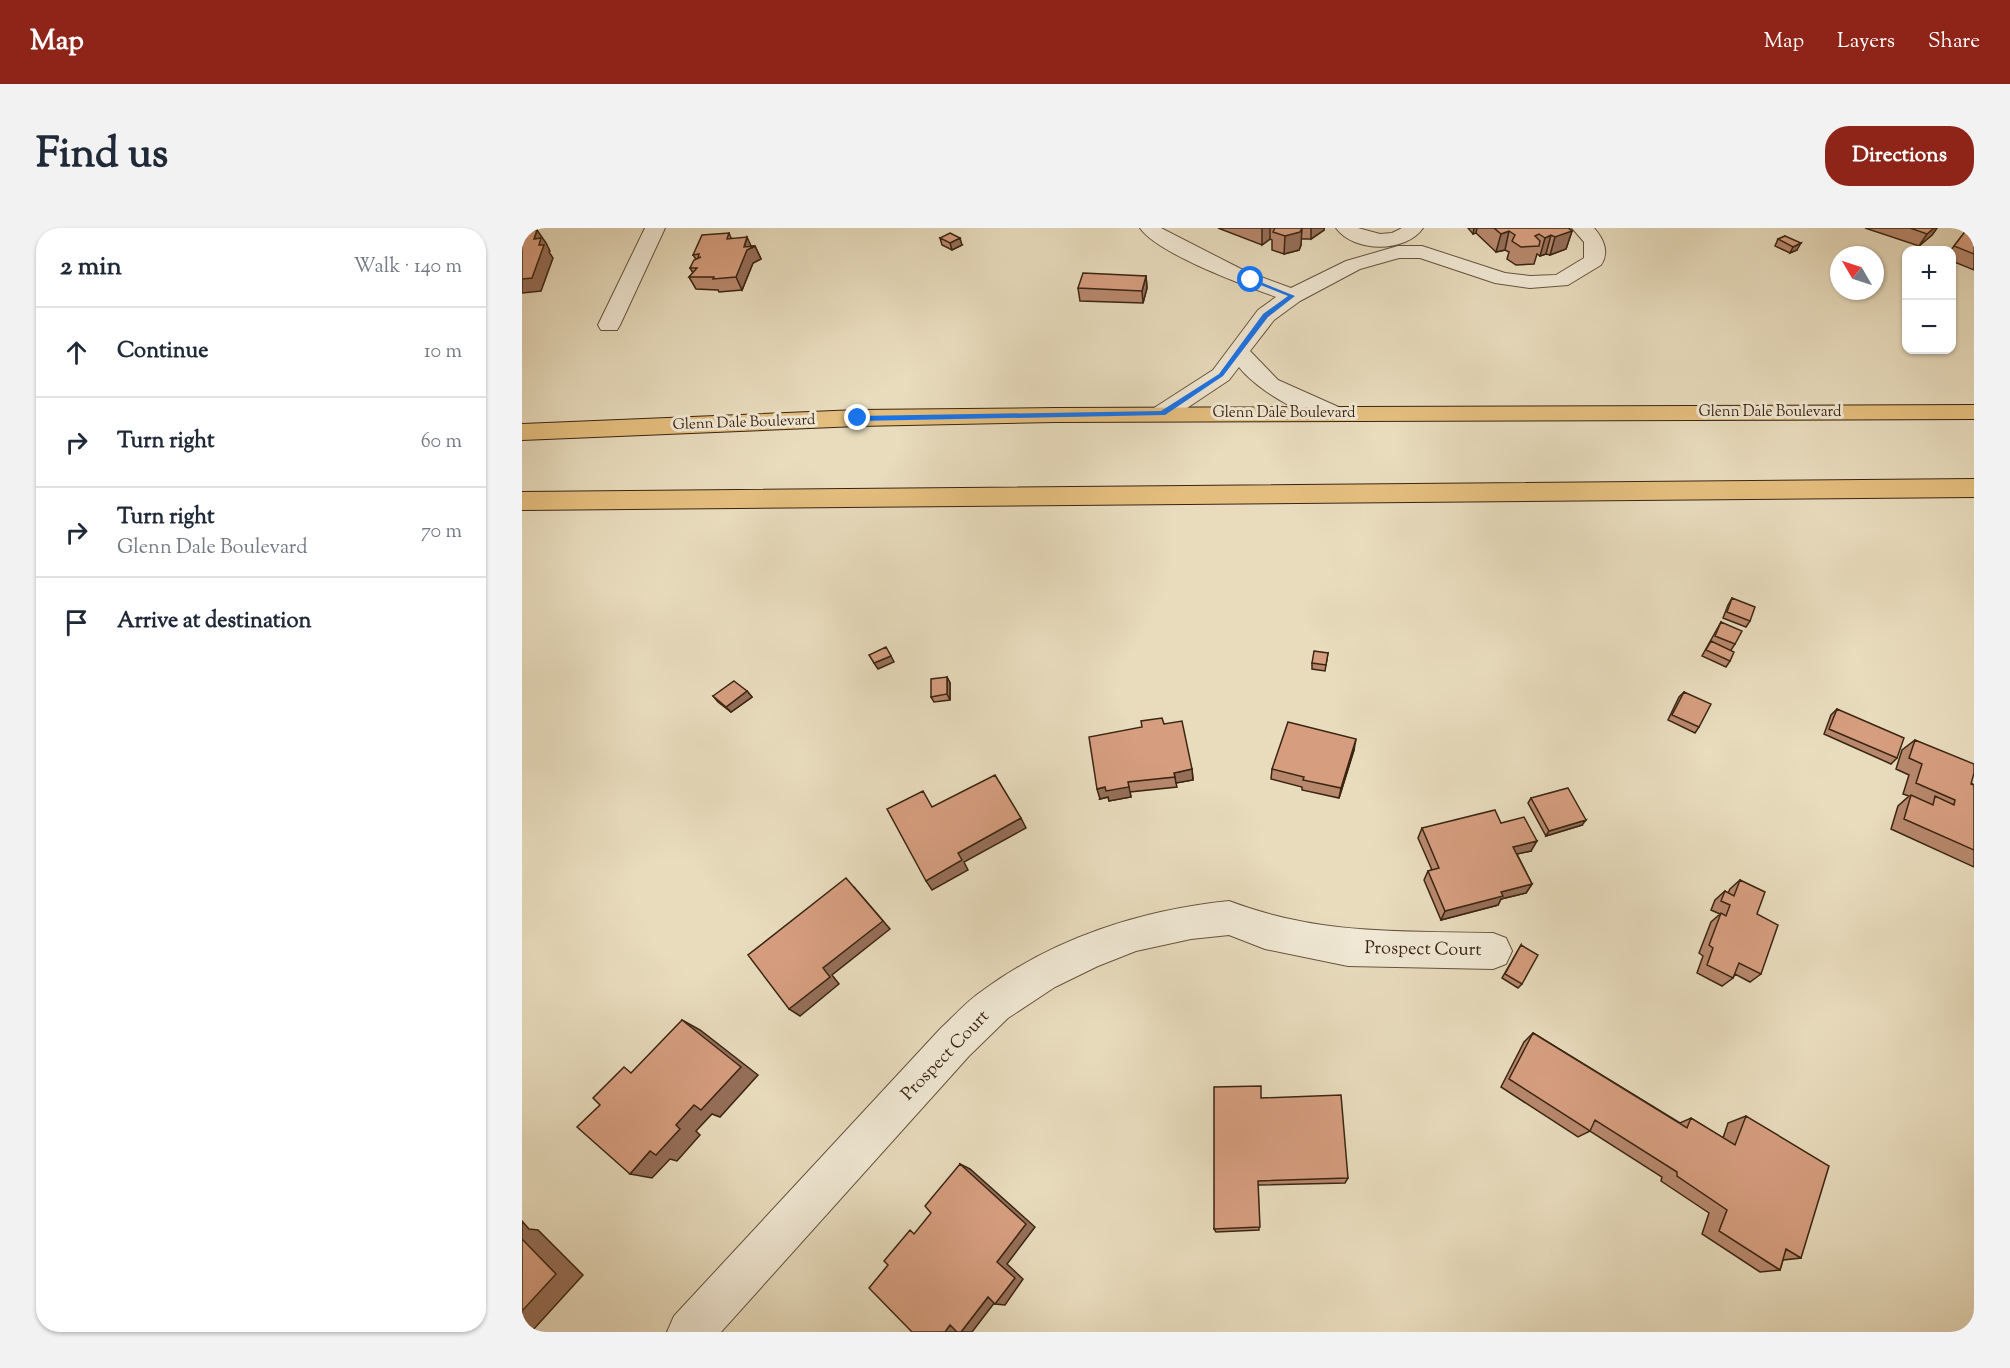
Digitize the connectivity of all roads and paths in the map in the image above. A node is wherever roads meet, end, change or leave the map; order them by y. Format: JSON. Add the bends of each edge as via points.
{"nodes":[{"id":1,"x":655,"y":228,"type":"edge"},
{"id":2,"x":1150,"y":228,"type":"edge"},
{"id":3,"x":1346,"y":228,"type":"edge"},
{"id":4,"x":1413,"y":228,"type":"edge"},
{"id":5,"x":1582,"y":228,"type":"edge"},
{"id":6,"x":1395,"y":246,"type":"junction"},
{"id":7,"x":1292,"y":296,"type":"junction"},
{"id":8,"x":609,"y":325,"type":"dead end"},
{"id":9,"x":1239,"y":353,"type":"junction"},
{"id":10,"x":1974,"y":412,"type":"edge"},
{"id":11,"x":1163,"y":413,"type":"junction"},
{"id":12,"x":1334,"y":414,"type":"junction"},
{"id":13,"x":522,"y":432,"type":"edge"},
{"id":14,"x":1974,"y":488,"type":"edge"},
{"id":15,"x":522,"y":501,"type":"edge"},
{"id":16,"x":1493,"y":951,"type":"dead end"},
{"id":17,"x":690,"y":1332,"type":"edge"}],
"edges":[{"from":1,"to":8,"type":"street"},
{"from":2,"to":7,"type":"street","via":[[1159,237],[1238,275]]},
{"from":3,"to":6,"type":"street","via":[[1367,239]]},
{"from":4,"to":6,"type":"street"},
{"from":5,"to":6,"type":"street","via":[[1593,236],[1597,248],[1594,261],[1561,281],[1530,288],[1431,254]]},
{"from":6,"to":7,"type":"street"},
{"from":7,"to":9,"type":"street","via":[[1266,315]]},
{"from":9,"to":11,"type":"street","via":[[1221,375]]},
{"from":9,"to":12,"type":"street","via":[[1253,373],[1269,385]]},
{"from":10,"to":12,"type":"main road","name":"Glenn Dale Boulevard"},
{"from":11,"to":12,"type":"main road","name":"Glenn Dale Boulevard"},
{"from":11,"to":13,"type":"main road","name":"Glenn Dale Boulevard","via":[[858,418]]},
{"from":14,"to":15,"type":"main road"},
{"from":16,"to":17,"type":"street","name":"Prospect Court","via":[[1348,948],[1265,932],[1229,918],[1136,934],[1087,952],[994,1005],[955,1042]]}]}
